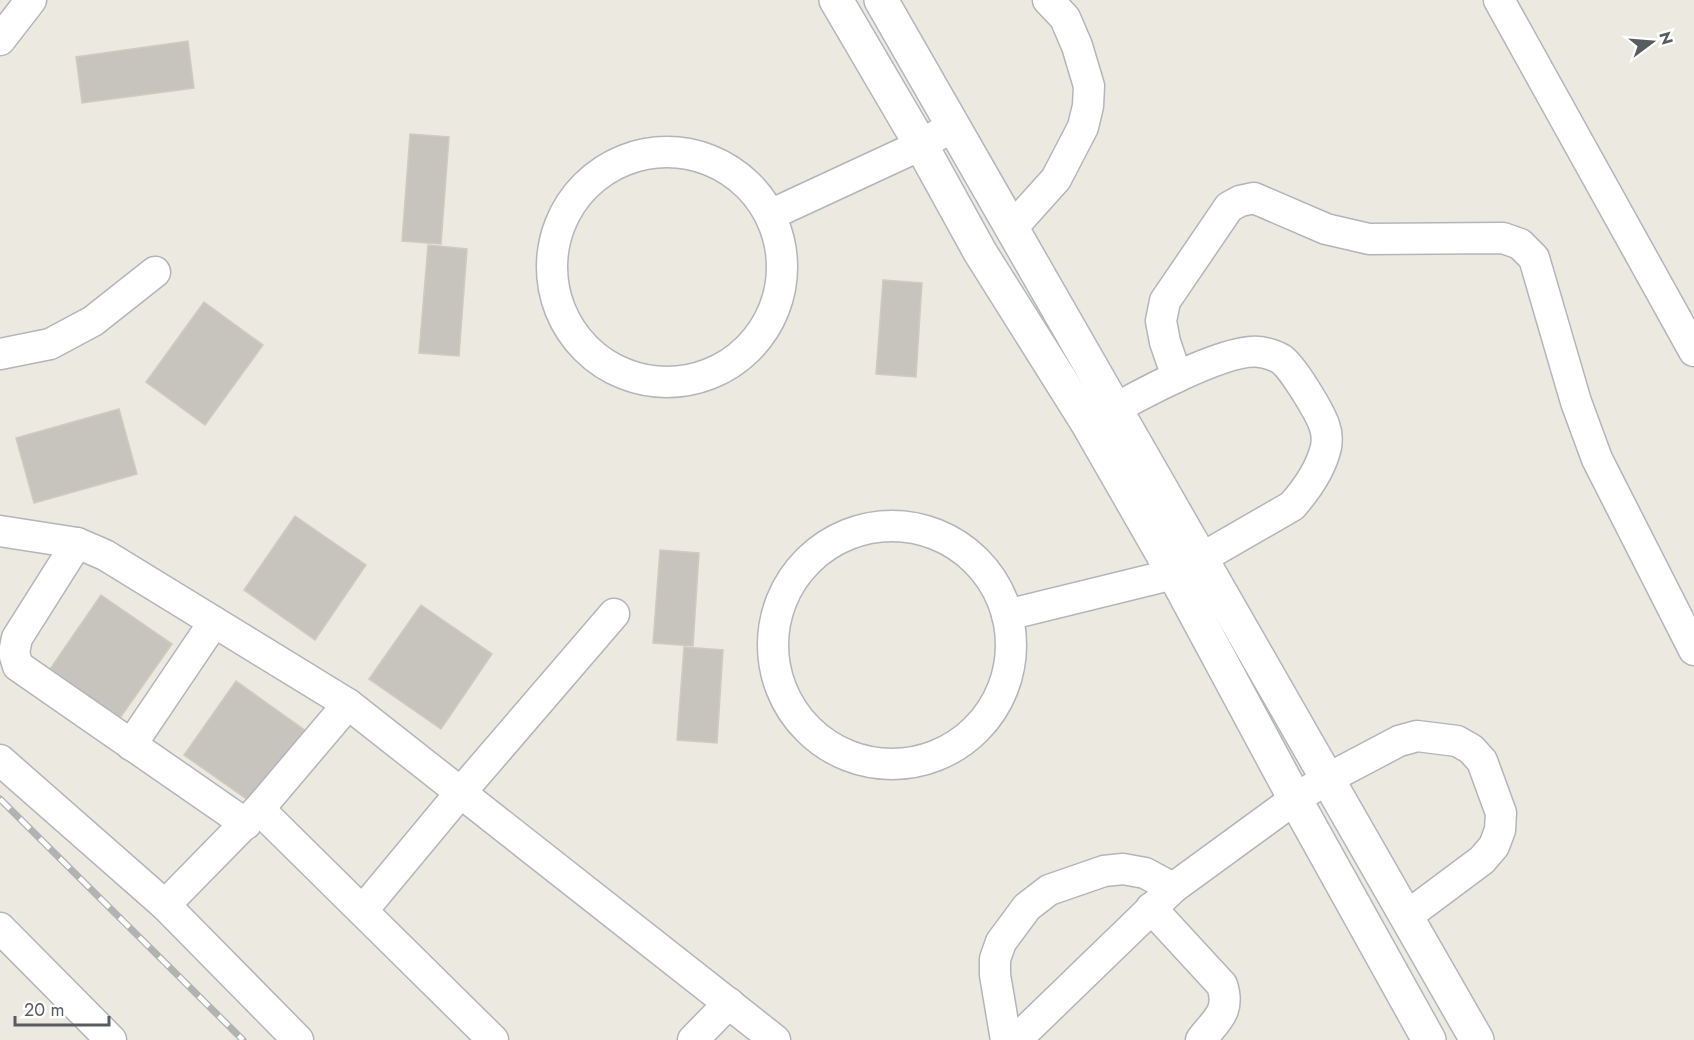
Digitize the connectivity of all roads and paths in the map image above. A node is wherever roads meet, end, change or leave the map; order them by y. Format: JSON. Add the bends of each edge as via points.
{"nodes":[{"id":1,"x":31,"y":0,"type":"edge"},
{"id":2,"x":836,"y":0,"type":"edge"},
{"id":3,"x":881,"y":0,"type":"edge"},
{"id":4,"x":1048,"y":0,"type":"edge"},
{"id":5,"x":1499,"y":0,"type":"edge"},
{"id":6,"x":0,"y":40,"type":"edge"},
{"id":7,"x":953,"y":126,"type":"junction"},
{"id":8,"x":921,"y":145,"type":"junction"},
{"id":9,"x":770,"y":215,"type":"junction"},
{"id":10,"x":1012,"y":228,"type":"junction"},
{"id":11,"x":155,"y":272,"type":"dead end"},
{"id":12,"x":1686,"y":317,"type":"edge"},
{"id":13,"x":1694,"y":351,"type":"edge"},
{"id":14,"x":0,"y":354,"type":"edge"},
{"id":15,"x":1177,"y":377,"type":"junction"},
{"id":16,"x":1102,"y":416,"type":"junction"},
{"id":17,"x":0,"y":531,"type":"edge"},
{"id":18,"x":78,"y":543,"type":"junction"},
{"id":19,"x":1188,"y":567,"type":"junction"},
{"id":20,"x":615,"y":614,"type":"dead end"},
{"id":21,"x":1007,"y":615,"type":"junction"},
{"id":22,"x":214,"y":622,"type":"junction"},
{"id":23,"x":1694,"y":650,"type":"edge"},
{"id":24,"x":348,"y":704,"type":"junction"},
{"id":25,"x":131,"y":745,"type":"junction"},
{"id":26,"x":0,"y":760,"type":"edge"},
{"id":27,"x":1327,"y":779,"type":"junction"},
{"id":28,"x":461,"y":792,"type":"junction"},
{"id":29,"x":1295,"y":799,"type":"junction"},
{"id":30,"x":253,"y":816,"type":"junction"},
{"id":31,"x":1173,"y":888,"type":"junction"},
{"id":32,"x":165,"y":905,"type":"junction"},
{"id":33,"x":1152,"y":908,"type":"junction"},
{"id":34,"x":363,"y":910,"type":"junction"},
{"id":35,"x":1407,"y":916,"type":"junction"},
{"id":36,"x":0,"y":928,"type":"edge"},
{"id":37,"x":729,"y":1003,"type":"junction"},
{"id":38,"x":98,"y":1035,"type":"edge"},
{"id":39,"x":298,"y":1040,"type":"edge"},
{"id":40,"x":493,"y":1040,"type":"edge"},
{"id":41,"x":693,"y":1040,"type":"edge"},
{"id":42,"x":775,"y":1040,"type":"edge"},
{"id":43,"x":1006,"y":1040,"type":"edge"},
{"id":44,"x":1017,"y":1040,"type":"edge"},
{"id":45,"x":1201,"y":1040,"type":"edge"},
{"id":46,"x":1429,"y":1040,"type":"edge"},
{"id":47,"x":1477,"y":1040,"type":"edge"}],
"edges":[{"from":1,"to":6,"type":"street"},
{"from":2,"to":8,"type":"main road"},
{"from":3,"to":7,"type":"main road"},
{"from":4,"to":10,"type":"street","via":[[1065,18],[1077,46],[1089,86],[1088,106],[1083,127],[1056,179]]},
{"from":5,"to":12,"type":"street"},
{"from":7,"to":8,"type":"street"},
{"from":7,"to":10,"type":"main road"},
{"from":8,"to":9,"type":"street"},
{"from":8,"to":16,"type":"main road","via":[[980,252]]},
{"from":9,"to":9,"type":"street","via":[[740,178],[698,155],[674,152],[626,158],[586,184],[560,225],[553,248],[552,272],[564,319],[594,356],[636,379],[684,381],[729,365],[764,331],[781,286],[782,262]]},
{"from":10,"to":16,"type":"main road"},
{"from":11,"to":14,"type":"street","via":[[93,321],[50,344]]},
{"from":12,"to":13,"type":"street"},
{"from":15,"to":16,"type":"street"},
{"from":15,"to":19,"type":"street","via":[[1241,353],[1259,352],[1281,359],[1295,373],[1325,428],[1326,445],[1307,489],[1292,506]]},
{"from":15,"to":23,"type":"street","via":[[1161,321],[1165,301],[1229,207],[1240,201],[1254,198],[1326,229],[1369,239],[1503,238],[1520,244],[1534,258],[1567,375],[1597,459]]},
{"from":16,"to":19,"type":"main road"},
{"from":17,"to":18,"type":"street"},
{"from":18,"to":22,"type":"street","via":[[105,555]]},
{"from":18,"to":25,"type":"street","via":[[17,638],[14,653],[18,666]]},
{"from":19,"to":21,"type":"street"},
{"from":19,"to":27,"type":"main road"},
{"from":19,"to":29,"type":"main road"},
{"from":20,"to":28,"type":"street"},
{"from":21,"to":21,"type":"street","via":[[984,570],[946,538],[899,525],[850,532],[808,559],[792,579],[774,625],[776,675],[799,719],[816,737],[837,750],[860,760],[884,764],[934,757],[975,730],[991,711],[1009,664]]},
{"from":22,"to":24,"type":"street"},
{"from":22,"to":25,"type":"street"},
{"from":24,"to":28,"type":"street"},
{"from":24,"to":30,"type":"street"},
{"from":25,"to":30,"type":"street"},
{"from":26,"to":32,"type":"street"},
{"from":27,"to":29,"type":"street"},
{"from":27,"to":35,"type":"main road"},
{"from":27,"to":35,"type":"street","via":[[1399,741],[1418,736],[1457,741],[1482,761],[1501,813],[1494,846],[1482,860]]},
{"from":28,"to":34,"type":"street"},
{"from":28,"to":37,"type":"street"},
{"from":29,"to":31,"type":"street"},
{"from":29,"to":46,"type":"main road"},
{"from":30,"to":32,"type":"street"},
{"from":30,"to":34,"type":"street"},
{"from":31,"to":33,"type":"street"},
{"from":31,"to":43,"type":"street","via":[[1145,873],[1104,871],[1049,890],[1027,907],[1001,942],[995,959]]},
{"from":32,"to":39,"type":"street"},
{"from":33,"to":44,"type":"street"},
{"from":33,"to":45,"type":"street","via":[[1222,985],[1226,1008]]},
{"from":34,"to":40,"type":"street"},
{"from":35,"to":47,"type":"main road"},
{"from":36,"to":38,"type":"street"},
{"from":37,"to":41,"type":"street"},
{"from":37,"to":42,"type":"street"}]}
